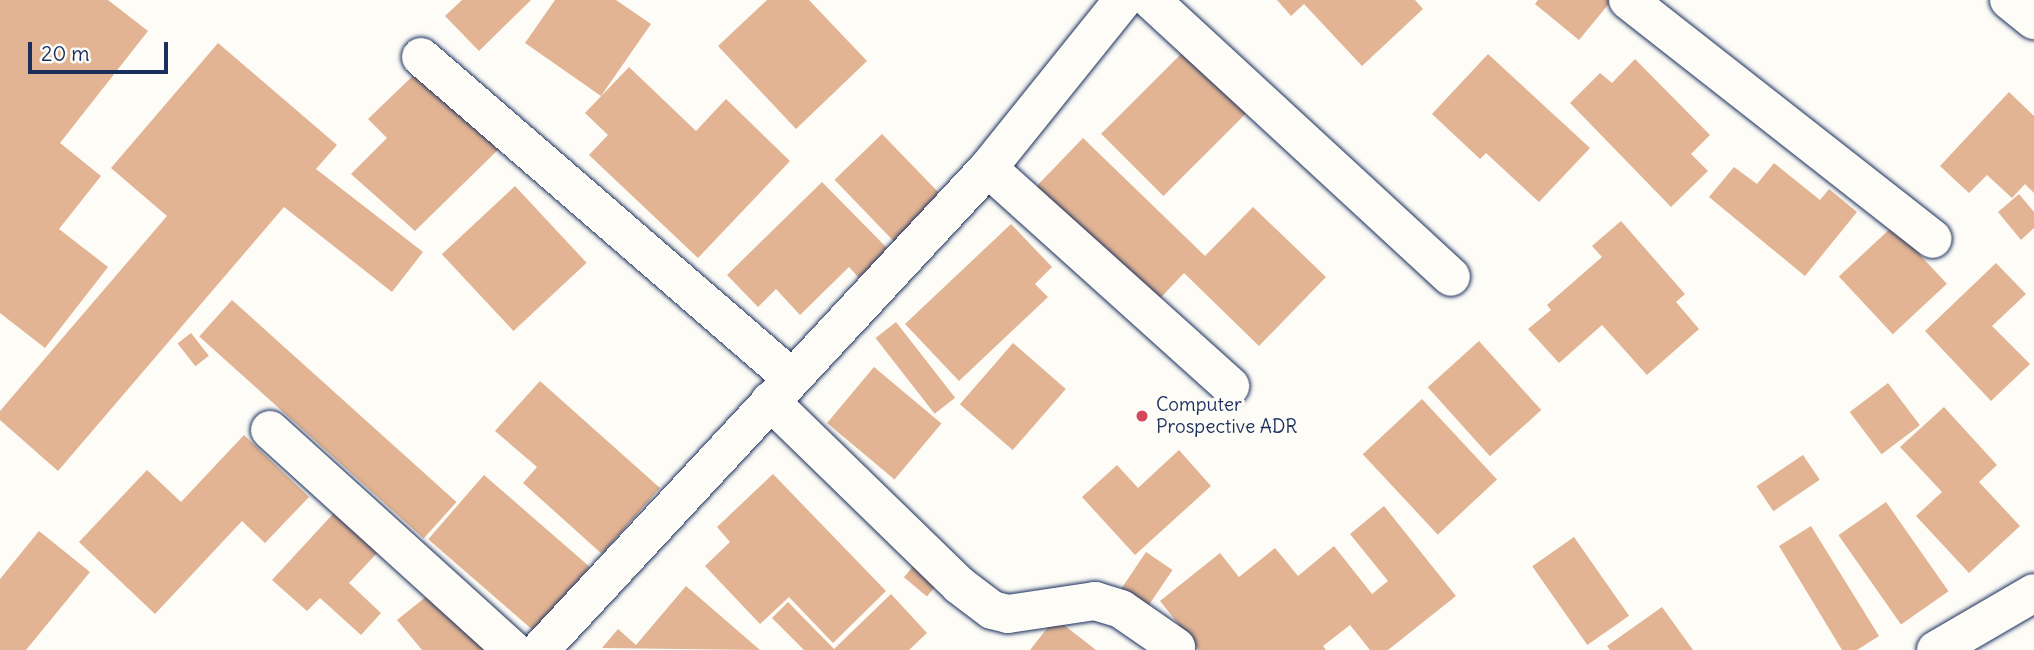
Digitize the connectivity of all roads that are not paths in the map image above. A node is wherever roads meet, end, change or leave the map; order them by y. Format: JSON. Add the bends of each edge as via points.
{"nodes":[{"id":1,"x":1123,"y":0,"type":"edge"},
{"id":2,"x":1151,"y":0,"type":"edge"},
{"id":3,"x":1628,"y":0,"type":"edge"},
{"id":4,"x":2009,"y":0,"type":"edge"},
{"id":5,"x":2034,"y":20,"type":"edge"},
{"id":6,"x":421,"y":57,"type":"dead end"},
{"id":7,"x":988,"y":168,"type":"junction"},
{"id":8,"x":1933,"y":239,"type":"dead end"},
{"id":9,"x":1451,"y":277,"type":"dead end"},
{"id":10,"x":1230,"y":386,"type":"dead end"},
{"id":11,"x":780,"y":390,"type":"junction"},
{"id":12,"x":270,"y":430,"type":"dead end"},
{"id":13,"x":2034,"y":593,"type":"edge"},
{"id":14,"x":1176,"y":647,"type":"dead end"},
{"id":15,"x":513,"y":650,"type":"edge"},
{"id":16,"x":540,"y":650,"type":"edge"},
{"id":17,"x":1936,"y":650,"type":"edge"}],
"edges":[{"from":1,"to":7,"type":"street"},
{"from":2,"to":9,"type":"street"},
{"from":3,"to":8,"type":"street"},
{"from":4,"to":5,"type":"street"},
{"from":6,"to":11,"type":"street"},
{"from":7,"to":10,"type":"street"},
{"from":7,"to":11,"type":"street"},
{"from":11,"to":14,"type":"street","via":[[959,585],[992,610],[1008,614],[1095,601],[1121,609]]},
{"from":11,"to":16,"type":"street"},
{"from":12,"to":15,"type":"street"},
{"from":13,"to":17,"type":"street"}]}
